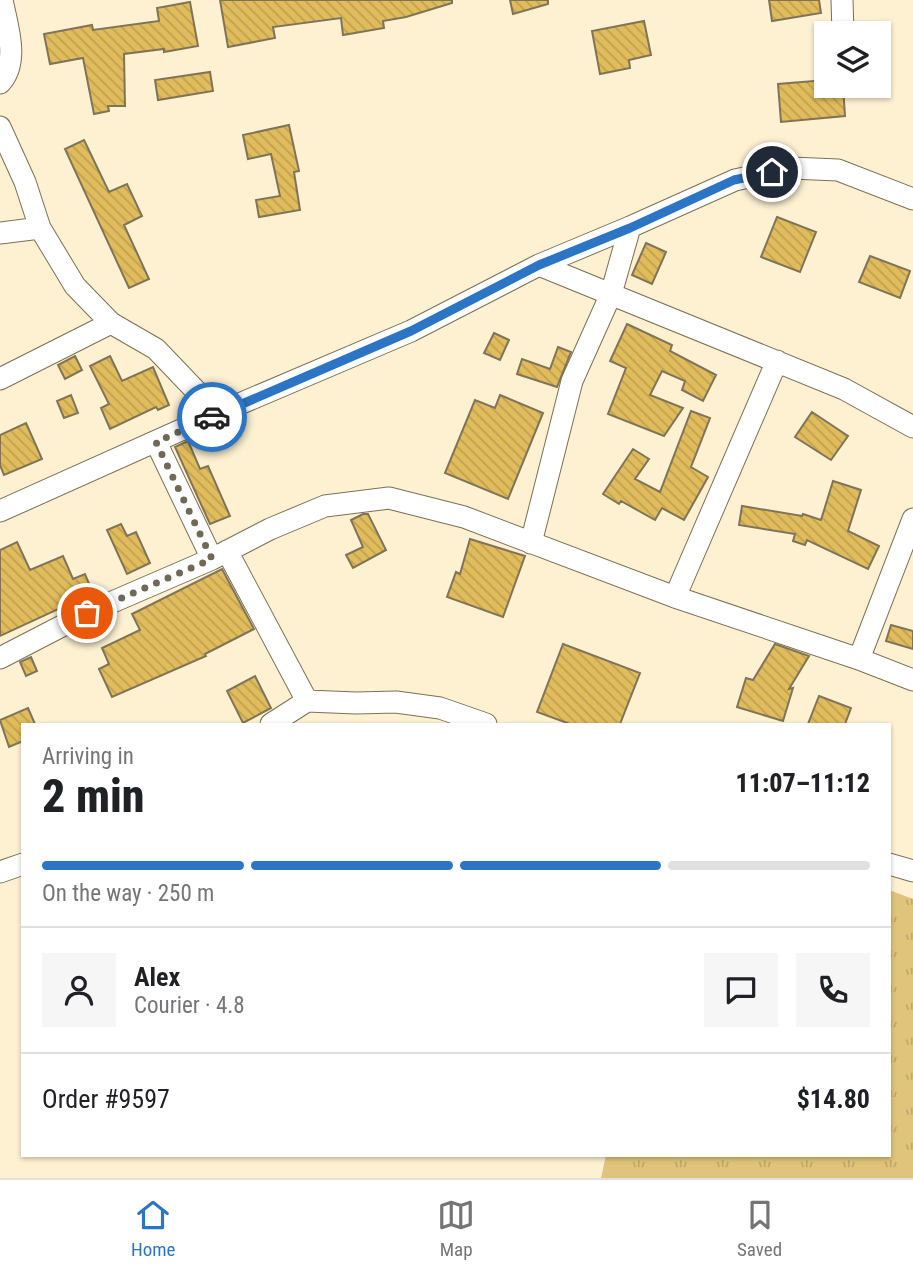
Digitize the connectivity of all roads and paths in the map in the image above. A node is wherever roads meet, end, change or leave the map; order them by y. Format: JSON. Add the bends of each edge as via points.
{"nodes":[{"id":1,"x":2,"y":0,"type":"edge"},
{"id":2,"x":842,"y":0,"type":"edge"},
{"id":3,"x":843,"y":21,"type":"edge"},
{"id":4,"x":0,"y":83,"type":"edge"},
{"id":5,"x":0,"y":127,"type":"edge"},
{"id":6,"x":913,"y":199,"type":"edge"},
{"id":7,"x":40,"y":228,"type":"junction"},
{"id":8,"x":630,"y":228,"type":"junction"},
{"id":9,"x":0,"y":233,"type":"edge"},
{"id":10,"x":539,"y":265,"type":"junction"},
{"id":11,"x":611,"y":294,"type":"junction"},
{"id":12,"x":111,"y":323,"type":"junction"},
{"id":13,"x":777,"y":360,"type":"junction"},
{"id":14,"x":0,"y":379,"type":"edge"},
{"id":15,"x":230,"y":408,"type":"junction"},
{"id":16,"x":913,"y":427,"type":"edge"},
{"id":17,"x":156,"y":442,"type":"junction"},
{"id":18,"x":0,"y":511,"type":"edge"},
{"id":19,"x":913,"y":519,"type":"edge"},
{"id":20,"x":531,"y":543,"type":"junction"},
{"id":21,"x":219,"y":555,"type":"junction"},
{"id":22,"x":675,"y":597,"type":"junction"},
{"id":23,"x":0,"y":658,"type":"edge"},
{"id":24,"x":859,"y":659,"type":"junction"},
{"id":25,"x":913,"y":680,"type":"edge"},
{"id":26,"x":307,"y":701,"type":"junction"},
{"id":27,"x":273,"y":723,"type":"edge"},
{"id":28,"x":483,"y":723,"type":"edge"},
{"id":29,"x":21,"y":865,"type":"edge"},
{"id":30,"x":891,"y":865,"type":"edge"},
{"id":31,"x":913,"y":871,"type":"edge"},
{"id":32,"x":0,"y":872,"type":"edge"}],
"edges":[{"from":1,"to":4,"type":"street","via":[[10,59]]},
{"from":2,"to":3,"type":"street"},
{"from":5,"to":7,"type":"street"},
{"from":6,"to":8,"type":"street","via":[[838,170],[791,168],[734,180]]},
{"from":7,"to":9,"type":"street"},
{"from":7,"to":12,"type":"street","via":[[75,286]]},
{"from":8,"to":10,"type":"street"},
{"from":8,"to":11,"type":"street"},
{"from":10,"to":11,"type":"street"},
{"from":10,"to":15,"type":"street","via":[[411,331]]},
{"from":11,"to":13,"type":"street"},
{"from":11,"to":20,"type":"street","via":[[572,382]]},
{"from":12,"to":14,"type":"street"},
{"from":12,"to":15,"type":"street","via":[[156,349],[199,394]]},
{"from":13,"to":16,"type":"street","via":[[844,389]]},
{"from":13,"to":22,"type":"street"},
{"from":15,"to":17,"type":"street"},
{"from":17,"to":18,"type":"street"},
{"from":17,"to":21,"type":"street"},
{"from":19,"to":24,"type":"street"},
{"from":20,"to":21,"type":"street","via":[[464,517],[389,498],[325,506]]},
{"from":20,"to":22,"type":"street"},
{"from":21,"to":23,"type":"street","via":[[87,613]]},
{"from":21,"to":26,"type":"street"},
{"from":22,"to":24,"type":"street"},
{"from":24,"to":25,"type":"street"},
{"from":26,"to":27,"type":"street"},
{"from":26,"to":28,"type":"street","via":[[396,702],[439,708]]},
{"from":29,"to":32,"type":"street"},
{"from":30,"to":31,"type":"street"}]}
